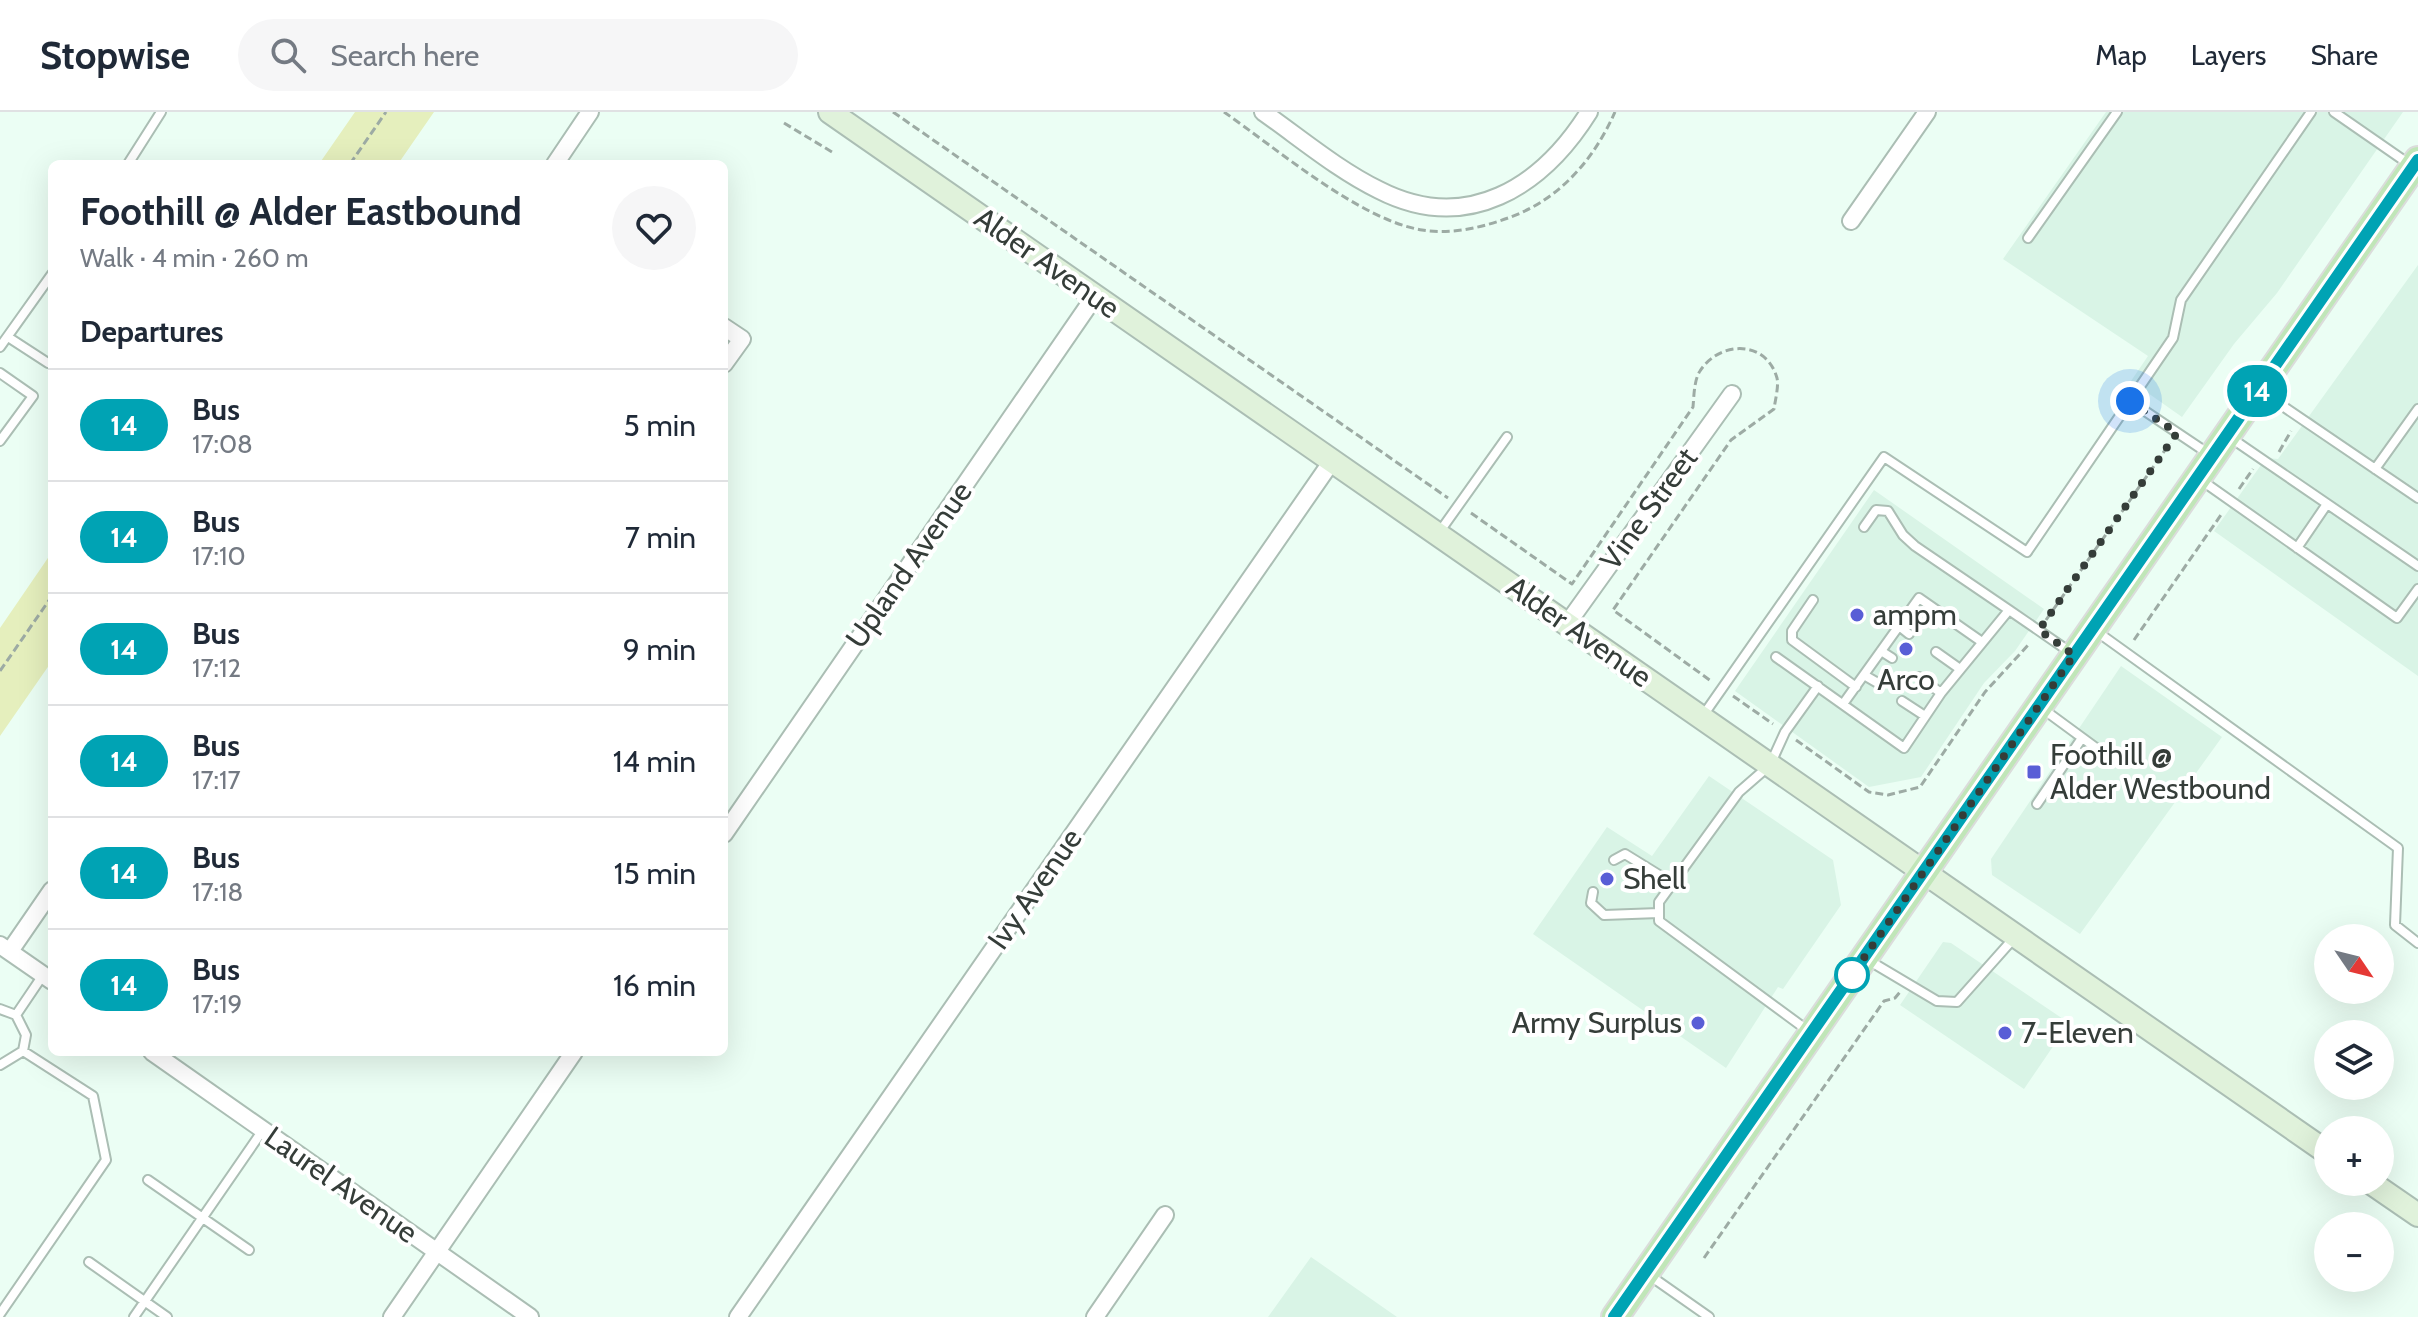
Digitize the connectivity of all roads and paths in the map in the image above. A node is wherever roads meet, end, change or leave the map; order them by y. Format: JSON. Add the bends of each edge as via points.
{"nodes":[{"id":1,"x":161,"y":112,"type":"edge"},
{"id":2,"x":386,"y":112,"type":"edge"},
{"id":3,"x":590,"y":112,"type":"edge"},
{"id":4,"x":830,"y":112,"type":"edge"},
{"id":5,"x":893,"y":112,"type":"edge"},
{"id":6,"x":1263,"y":112,"type":"edge"},
{"id":7,"x":1589,"y":112,"type":"edge"},
{"id":8,"x":1615,"y":112,"type":"edge"},
{"id":9,"x":1927,"y":112,"type":"edge"},
{"id":10,"x":2117,"y":112,"type":"edge"},
{"id":11,"x":2311,"y":112,"type":"edge"},
{"id":12,"x":2334,"y":112,"type":"edge"},
{"id":13,"x":784,"y":123,"type":"dead end"},
{"id":14,"x":832,"y":152,"type":"dead end"},
{"id":15,"x":131,"y":160,"type":"edge"},
{"id":16,"x":353,"y":160,"type":"edge"},
{"id":17,"x":558,"y":160,"type":"edge"},
{"id":18,"x":2416,"y":164,"type":"edge"},
{"id":19,"x":1529,"y":210,"type":"dead end"},
{"id":20,"x":1851,"y":221,"type":"dead end"},
{"id":21,"x":2028,"y":238,"type":"dead end"},
{"id":22,"x":48,"y":285,"type":"edge"},
{"id":23,"x":1095,"y":296,"type":"junction"},
{"id":24,"x":728,"y":330,"type":"edge"},
{"id":25,"x":8,"y":337,"type":"junction"},
{"id":26,"x":0,"y":347,"type":"edge"},
{"id":27,"x":728,"y":358,"type":"edge"},
{"id":28,"x":48,"y":363,"type":"dead end"},
{"id":29,"x":0,"y":373,"type":"edge"},
{"id":30,"x":2259,"y":390,"type":"junction"},
{"id":31,"x":1732,"y":394,"type":"dead end"},
{"id":32,"x":2130,"y":401,"type":"junction"},
{"id":33,"x":2418,"y":409,"type":"edge"},
{"id":34,"x":2291,"y":431,"type":"dead end"},
{"id":35,"x":2177,"y":433,"type":"junction"},
{"id":36,"x":1507,"y":437,"type":"dead end"},
{"id":37,"x":0,"y":441,"type":"edge"},
{"id":38,"x":2212,"y":457,"type":"junction"},
{"id":39,"x":2260,"y":458,"type":"junction"},
{"id":40,"x":1332,"y":461,"type":"junction"},
{"id":41,"x":2375,"y":469,"type":"junction"},
{"id":42,"x":2418,"y":498,"type":"edge"},
{"id":43,"x":2230,"y":501,"type":"junction"},
{"id":44,"x":2327,"y":504,"type":"junction"},
{"id":45,"x":1459,"y":505,"type":"junction"},
{"id":46,"x":1864,"y":527,"type":"dead end"},
{"id":47,"x":1438,"y":534,"type":"junction"},
{"id":48,"x":2297,"y":548,"type":"junction"},
{"id":49,"x":2418,"y":566,"type":"edge"},
{"id":50,"x":2418,"y":589,"type":"edge"},
{"id":51,"x":1813,"y":600,"type":"dead end"},
{"id":52,"x":48,"y":602,"type":"edge"},
{"id":53,"x":2009,"y":610,"type":"junction"},
{"id":54,"x":1567,"y":624,"type":"junction"},
{"id":55,"x":1899,"y":626,"type":"junction"},
{"id":56,"x":2092,"y":628,"type":"junction"},
{"id":57,"x":2039,"y":630,"type":"junction"},
{"id":58,"x":1909,"y":634,"type":"dead end"},
{"id":59,"x":1982,"y":642,"type":"junction"},
{"id":60,"x":1881,"y":651,"type":"junction"},
{"id":61,"x":1936,"y":652,"type":"dead end"},
{"id":62,"x":2126,"y":652,"type":"junction"},
{"id":63,"x":2074,"y":655,"type":"junction"},
{"id":64,"x":1776,"y":657,"type":"dead end"},
{"id":65,"x":1892,"y":658,"type":"dead end"},
{"id":66,"x":1960,"y":669,"type":"junction"},
{"id":67,"x":0,"y":671,"type":"edge"},
{"id":68,"x":1864,"y":675,"type":"junction"},
{"id":69,"x":1919,"y":677,"type":"dead end"},
{"id":70,"x":1876,"y":682,"type":"dead end"},
{"id":71,"x":1818,"y":686,"type":"junction"},
{"id":72,"x":1856,"y":687,"type":"junction"},
{"id":73,"x":1722,"y":688,"type":"junction"},
{"id":74,"x":1941,"y":693,"type":"junction"},
{"id":75,"x":1902,"y":701,"type":"dead end"},
{"id":76,"x":1843,"y":704,"type":"junction"},
{"id":77,"x":2039,"y":706,"type":"junction"},
{"id":78,"x":1925,"y":716,"type":"junction"},
{"id":79,"x":1702,"y":718,"type":"junction"},
{"id":80,"x":1785,"y":732,"type":"junction"},
{"id":81,"x":2082,"y":738,"type":"junction"},
{"id":82,"x":2107,"y":756,"type":"dead end"},
{"id":83,"x":1770,"y":765,"type":"junction"},
{"id":84,"x":2037,"y":804,"type":"dead end"},
{"id":85,"x":728,"y":828,"type":"edge"},
{"id":86,"x":1614,"y":860,"type":"dead end"},
{"id":87,"x":1923,"y":872,"type":"junction"},
{"id":88,"x":1672,"y":883,"type":"junction"},
{"id":89,"x":1593,"y":892,"type":"dead end"},
{"id":90,"x":48,"y":895,"type":"edge"},
{"id":91,"x":1659,"y":913,"type":"junction"},
{"id":92,"x":2016,"y":936,"type":"junction"},
{"id":93,"x":2418,"y":943,"type":"edge"},
{"id":94,"x":5,"y":948,"type":"edge"},
{"id":95,"x":1864,"y":957,"type":"junction"},
{"id":96,"x":47,"y":978,"type":"edge"},
{"id":97,"x":1908,"y":984,"type":"junction"},
{"id":98,"x":0,"y":1009,"type":"edge"},
{"id":99,"x":16,"y":1015,"type":"junction"},
{"id":100,"x":1811,"y":1033,"type":"junction"},
{"id":101,"x":23,"y":1051,"type":"junction"},
{"id":102,"x":158,"y":1056,"type":"edge"},
{"id":103,"x":571,"y":1056,"type":"edge"},
{"id":104,"x":0,"y":1065,"type":"edge"},
{"id":105,"x":263,"y":1130,"type":"junction"},
{"id":106,"x":2314,"y":1143,"type":"edge"},
{"id":107,"x":148,"y":1180,"type":"dead end"},
{"id":108,"x":2390,"y":1196,"type":"edge"},
{"id":109,"x":1165,"y":1215,"type":"dead end"},
{"id":110,"x":2418,"y":1215,"type":"edge"},
{"id":111,"x":203,"y":1217,"type":"junction"},
{"id":112,"x":249,"y":1250,"type":"dead end"},
{"id":113,"x":436,"y":1252,"type":"junction"},
{"id":114,"x":1704,"y":1258,"type":"dead end"},
{"id":115,"x":89,"y":1262,"type":"dead end"},
{"id":116,"x":1645,"y":1273,"type":"junction"},
{"id":117,"x":144,"y":1301,"type":"junction"},
{"id":118,"x":0,"y":1314,"type":"edge"},
{"id":119,"x":134,"y":1317,"type":"edge"},
{"id":120,"x":167,"y":1317,"type":"edge"},
{"id":121,"x":392,"y":1317,"type":"edge"},
{"id":122,"x":530,"y":1317,"type":"edge"},
{"id":123,"x":738,"y":1317,"type":"edge"},
{"id":124,"x":1095,"y":1317,"type":"edge"},
{"id":125,"x":1615,"y":1317,"type":"edge"},
{"id":126,"x":1709,"y":1317,"type":"edge"}],
"edges":[{"from":1,"to":15,"type":"lane"},
{"from":2,"to":16,"type":"path"},
{"from":3,"to":17,"type":"street"},
{"from":4,"to":23,"type":"main road","name":"Alder Avenue"},
{"from":5,"to":45,"type":"path"},
{"from":6,"to":7,"type":"street","via":[[1377,189],[1427,205],[1469,206],[1512,191],[1547,168]]},
{"from":8,"to":19,"type":"path","via":[[1602,141],[1573,179]]},
{"from":9,"to":20,"type":"street"},
{"from":10,"to":21,"type":"lane"},
{"from":11,"to":32,"type":"lane","via":[[2181,300],[2173,338]]},
{"from":12,"to":18,"type":"lane"},
{"from":13,"to":14,"type":"path"},
{"from":18,"to":30,"type":"main road"},
{"from":22,"to":25,"type":"lane"},
{"from":23,"to":40,"type":"main road","name":"Alder Avenue"},
{"from":23,"to":85,"type":"street","name":"Upland Avenue"},
{"from":24,"to":27,"type":"street","via":[[742,339]]},
{"from":25,"to":26,"type":"lane"},
{"from":25,"to":28,"type":"lane"},
{"from":29,"to":37,"type":"lane","via":[[33,396]]},
{"from":30,"to":38,"type":"main road"},
{"from":30,"to":41,"type":"lane"},
{"from":31,"to":54,"type":"street","name":"Vine Street"},
{"from":32,"to":35,"type":"lane"},
{"from":32,"to":73,"type":"lane","via":[[2027,552],[1884,457]]},
{"from":33,"to":41,"type":"lane"},
{"from":34,"to":39,"type":"path","via":[[2277,456]]},
{"from":35,"to":38,"type":"lane"},
{"from":35,"to":57,"type":"path"},
{"from":36,"to":45,"type":"lane"},
{"from":38,"to":39,"type":"lane"},
{"from":38,"to":43,"type":"lane"},
{"from":38,"to":56,"type":"main road"},
{"from":39,"to":43,"type":"path"},
{"from":39,"to":44,"type":"lane"},
{"from":40,"to":47,"type":"main road","name":"Alder Avenue"},
{"from":40,"to":123,"type":"street","name":"Ivy Avenue"},
{"from":41,"to":42,"type":"lane"},
{"from":43,"to":48,"type":"lane"},
{"from":43,"to":62,"type":"path"},
{"from":44,"to":48,"type":"lane"},
{"from":44,"to":49,"type":"lane"},
{"from":45,"to":47,"type":"lane"},
{"from":45,"to":73,"type":"path","via":[[1572,584],[1693,407],[1698,374],[1714,353],[1741,346],[1763,356],[1777,379],[1774,409],[1731,440],[1613,610]]},
{"from":46,"to":53,"type":"lane","via":[[1876,510],[1888,511],[1915,546]]},
{"from":47,"to":54,"type":"main road","name":"Alder Avenue"},
{"from":48,"to":50,"type":"lane","via":[[2397,618]]},
{"from":51,"to":72,"type":"lane","via":[[1792,631],[1792,640]]},
{"from":52,"to":67,"type":"path"},
{"from":53,"to":57,"type":"lane"},
{"from":53,"to":59,"type":"lane"},
{"from":54,"to":79,"type":"main road","name":"Alder Avenue"},
{"from":55,"to":58,"type":"lane"},
{"from":55,"to":59,"type":"lane","via":[[1919,598]]},
{"from":55,"to":60,"type":"lane"},
{"from":56,"to":62,"type":"lane"},
{"from":56,"to":63,"type":"main road"},
{"from":57,"to":63,"type":"lane"},
{"from":57,"to":80,"type":"path","via":[[1985,692],[1920,787],[1888,795],[1869,792]]},
{"from":59,"to":66,"type":"lane"},
{"from":60,"to":65,"type":"lane"},
{"from":60,"to":68,"type":"lane"},
{"from":61,"to":66,"type":"lane"},
{"from":62,"to":93,"type":"lane","via":[[2398,848],[2395,925]]},
{"from":63,"to":77,"type":"main road"},
{"from":64,"to":71,"type":"lane"},
{"from":66,"to":74,"type":"lane"},
{"from":68,"to":70,"type":"lane"},
{"from":68,"to":72,"type":"lane"},
{"from":69,"to":74,"type":"lane"},
{"from":71,"to":76,"type":"lane"},
{"from":71,"to":80,"type":"lane"},
{"from":72,"to":76,"type":"lane"},
{"from":73,"to":79,"type":"lane"},
{"from":73,"to":80,"type":"path"},
{"from":74,"to":78,"type":"lane"},
{"from":75,"to":78,"type":"lane"},
{"from":76,"to":78,"type":"lane","via":[[1904,748]]},
{"from":77,"to":81,"type":"lane"},
{"from":77,"to":87,"type":"main road"},
{"from":79,"to":83,"type":"main road","name":"Alder Avenue"},
{"from":80,"to":83,"type":"lane"},
{"from":81,"to":82,"type":"lane"},
{"from":81,"to":84,"type":"lane"},
{"from":83,"to":87,"type":"main road","name":"Alder Avenue"},
{"from":83,"to":88,"type":"lane","via":[[1739,792]]},
{"from":86,"to":88,"type":"lane","via":[[1625,854]]},
{"from":87,"to":92,"type":"main road","name":"Alder Avenue"},
{"from":87,"to":95,"type":"main road"},
{"from":88,"to":91,"type":"lane","via":[[1659,902]]},
{"from":89,"to":91,"type":"lane","via":[[1591,903],[1604,915]]},
{"from":90,"to":94,"type":"street"},
{"from":91,"to":100,"type":"lane","via":[[1659,921]]},
{"from":92,"to":97,"type":"lane","via":[[1957,1002],[1937,1001]]},
{"from":92,"to":106,"type":"main road","name":"Alder Avenue"},
{"from":94,"to":96,"type":"street"},
{"from":95,"to":97,"type":"lane"},
{"from":95,"to":100,"type":"main road"},
{"from":96,"to":99,"type":"lane"},
{"from":97,"to":114,"type":"path","via":[[1884,1001]]},
{"from":98,"to":99,"type":"lane"},
{"from":99,"to":101,"type":"lane","via":[[26,1035]]},
{"from":100,"to":116,"type":"main road"},
{"from":101,"to":104,"type":"lane"},
{"from":101,"to":118,"type":"lane","via":[[93,1096],[106,1160]]},
{"from":102,"to":105,"type":"street","name":"Laurel Avenue"},
{"from":103,"to":113,"type":"street"},
{"from":105,"to":111,"type":"lane"},
{"from":105,"to":113,"type":"street","name":"Laurel Avenue"},
{"from":107,"to":111,"type":"lane"},
{"from":108,"to":110,"type":"main road"},
{"from":109,"to":124,"type":"street"},
{"from":111,"to":112,"type":"lane"},
{"from":111,"to":117,"type":"lane"},
{"from":113,"to":121,"type":"street"},
{"from":113,"to":122,"type":"street","name":"Laurel Avenue"},
{"from":115,"to":117,"type":"lane"},
{"from":116,"to":125,"type":"main road"},
{"from":116,"to":126,"type":"lane"},
{"from":117,"to":119,"type":"lane"},
{"from":117,"to":120,"type":"lane"}]}
